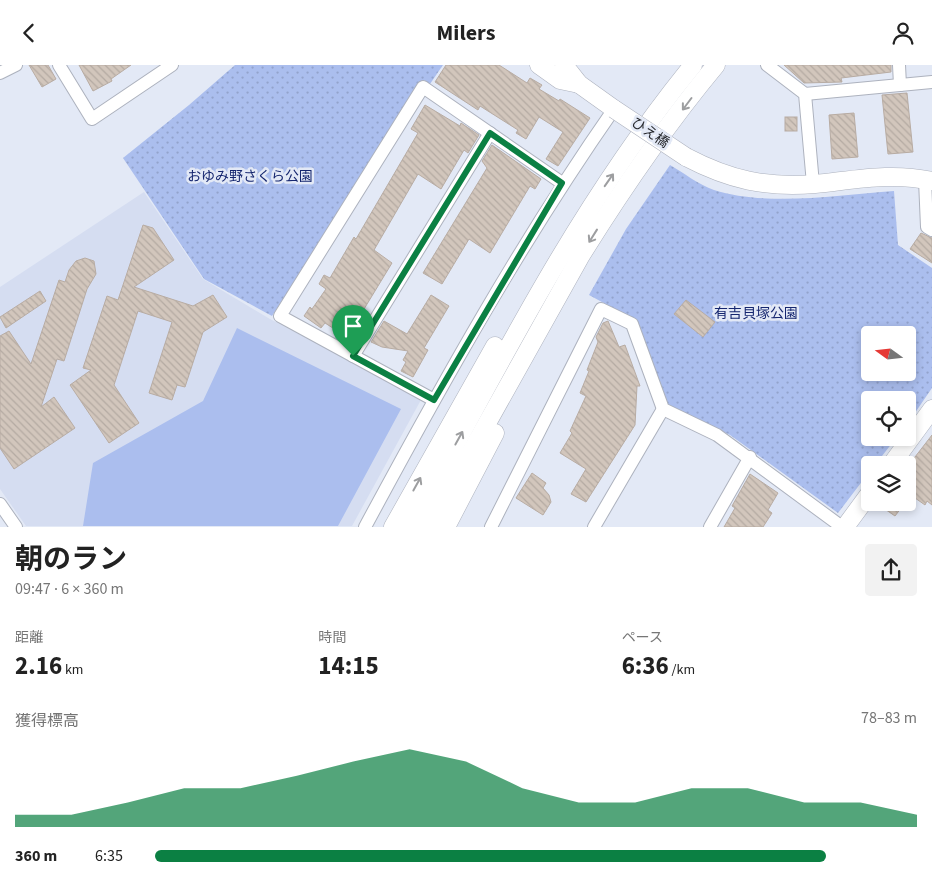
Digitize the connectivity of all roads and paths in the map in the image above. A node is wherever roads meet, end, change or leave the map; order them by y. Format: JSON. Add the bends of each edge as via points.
{"nodes":[{"id":1,"x":16,"y":65,"type":"edge"},
{"id":2,"x":59,"y":65,"type":"edge"},
{"id":3,"x":172,"y":65,"type":"edge"},
{"id":4,"x":539,"y":65,"type":"edge"},
{"id":5,"x":564,"y":65,"type":"edge"},
{"id":6,"x":692,"y":65,"type":"edge"},
{"id":7,"x":716,"y":65,"type":"edge"},
{"id":8,"x":767,"y":65,"type":"edge"},
{"id":9,"x":899,"y":65,"type":"edge"},
{"id":10,"x":0,"y":73,"type":"edge"},
{"id":11,"x":932,"y":82,"type":"edge"},
{"id":12,"x":579,"y":84,"type":"junction"},
{"id":13,"x":900,"y":85,"type":"junction"},
{"id":14,"x":805,"y":93,"type":"junction"},
{"id":15,"x":614,"y":109,"type":"junction"},
{"id":16,"x":490,"y":133,"type":"junction"},
{"id":17,"x":929,"y":180,"type":"edge"},
{"id":18,"x":562,"y":183,"type":"junction"},
{"id":19,"x":813,"y":184,"type":"junction"},
{"id":20,"x":932,"y":230,"type":"edge"},
{"id":21,"x":537,"y":295,"type":"junction"},
{"id":22,"x":542,"y":325,"type":"junction"},
{"id":23,"x":353,"y":356,"type":"junction"},
{"id":24,"x":434,"y":400,"type":"junction"},
{"id":25,"x":663,"y":409,"type":"junction"},
{"id":26,"x":932,"y":409,"type":"edge"},
{"id":27,"x":898,"y":456,"type":"edge"},
{"id":28,"x":750,"y":457,"type":"junction"},
{"id":29,"x":0,"y":504,"type":"edge"},
{"id":30,"x":861,"y":505,"type":"edge"},
{"id":31,"x":16,"y":527,"type":"edge"},
{"id":32,"x":365,"y":527,"type":"edge"},
{"id":33,"x":393,"y":527,"type":"edge"},
{"id":34,"x":410,"y":527,"type":"edge"},
{"id":35,"x":430,"y":527,"type":"edge"},
{"id":36,"x":446,"y":527,"type":"edge"},
{"id":37,"x":491,"y":527,"type":"edge"},
{"id":38,"x":594,"y":527,"type":"edge"},
{"id":39,"x":710,"y":527,"type":"edge"},
{"id":40,"x":844,"y":527,"type":"edge"}],
"edges":[{"from":1,"to":10,"type":"street"},
{"from":2,"to":3,"type":"street","via":[[92,119]]},
{"from":4,"to":12,"type":"street","via":[[560,80]]},
{"from":5,"to":12,"type":"street"},
{"from":21,"to":6,"type":"street","one_way":true,"via":[[593,203]]},
{"from":7,"to":22,"type":"street","one_way":true,"via":[[606,216]]},
{"from":8,"to":14,"type":"street"},
{"from":9,"to":13,"type":"street"},
{"from":11,"to":13,"type":"street"},
{"from":12,"to":15,"type":"street","name":"ひえ橋"},
{"from":13,"to":14,"type":"street"},
{"from":14,"to":19,"type":"street"},
{"from":15,"to":18,"type":"street"},
{"from":15,"to":19,"type":"street","name":"ひえ橋","bridge":true,"via":[[713,171],[750,182]]},
{"from":16,"to":18,"type":"street"},
{"from":16,"to":23,"type":"street"},
{"from":16,"to":23,"type":"street","via":[[422,87],[280,316]]},
{"from":17,"to":19,"type":"street","name":"ひえ橋","via":[[884,175]]},
{"from":17,"to":20,"type":"street","via":[[927,227]]},
{"from":18,"to":24,"type":"street"},
{"from":33,"to":21,"type":"street","one_way":true,"via":[[504,331],[520,309]]},
{"from":34,"to":21,"type":"street","one_way":true},
{"from":22,"to":35,"type":"street"},
{"from":22,"to":36,"type":"street","via":[[517,391]]},
{"from":23,"to":24,"type":"street"},
{"from":24,"to":32,"type":"street"},
{"from":25,"to":28,"type":"street","via":[[717,435]]},
{"from":25,"to":37,"type":"street","via":[[632,324],[601,309]]},
{"from":25,"to":38,"type":"street"},
{"from":26,"to":27,"type":"street"},
{"from":28,"to":39,"type":"street"},
{"from":28,"to":40,"type":"street"},
{"from":29,"to":31,"type":"street"},
{"from":30,"to":40,"type":"street"}]}
